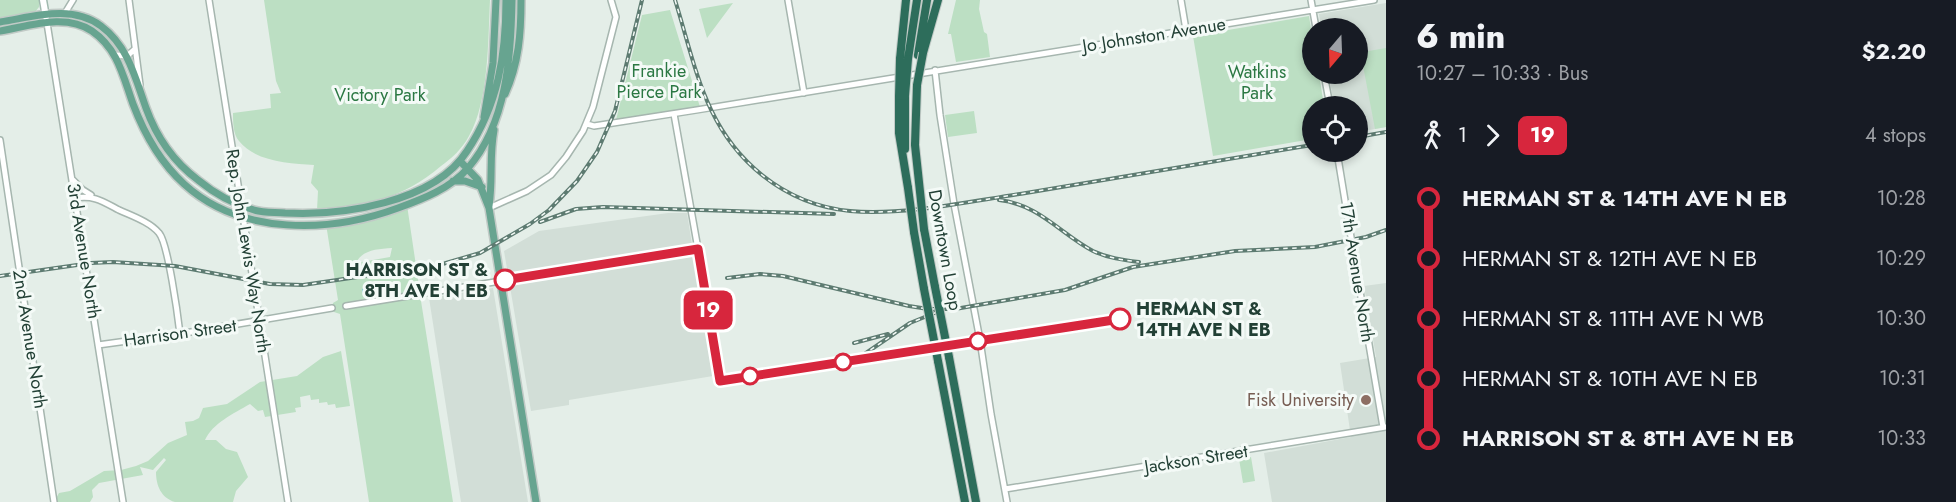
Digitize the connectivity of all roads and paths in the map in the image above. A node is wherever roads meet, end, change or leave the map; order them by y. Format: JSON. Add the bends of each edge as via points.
{"nodes":[{"id":1,"x":44,"y":0,"type":"edge"},
{"id":2,"x":73,"y":0,"type":"edge"},
{"id":3,"x":129,"y":0,"type":"edge"},
{"id":4,"x":209,"y":0,"type":"edge"},
{"id":5,"x":496,"y":0,"type":"edge"},
{"id":6,"x":506,"y":0,"type":"edge"},
{"id":7,"x":512,"y":0,"type":"edge"},
{"id":8,"x":521,"y":0,"type":"edge"},
{"id":9,"x":611,"y":0,"type":"edge"},
{"id":10,"x":788,"y":0,"type":"edge"},
{"id":11,"x":906,"y":0,"type":"edge"},
{"id":12,"x":917,"y":0,"type":"edge"},
{"id":13,"x":927,"y":0,"type":"edge"},
{"id":14,"x":938,"y":0,"type":"edge"},
{"id":15,"x":1181,"y":0,"type":"edge"},
{"id":16,"x":1311,"y":0,"type":"edge"},
{"id":17,"x":1374,"y":0,"type":"edge"},
{"id":18,"x":1313,"y":9,"type":"junction"},
{"id":19,"x":64,"y":13,"type":"junction"},
{"id":20,"x":1314,"y":18,"type":"edge"},
{"id":21,"x":47,"y":19,"type":"junction"},
{"id":22,"x":0,"y":22,"type":"edge"},
{"id":23,"x":1186,"y":30,"type":"junction"},
{"id":24,"x":0,"y":31,"type":"edge"},
{"id":25,"x":136,"y":49,"type":"junction"},
{"id":26,"x":921,"y":54,"type":"junction"},
{"id":27,"x":116,"y":55,"type":"junction"},
{"id":28,"x":127,"y":56,"type":"junction"},
{"id":29,"x":904,"y":59,"type":"junction"},
{"id":30,"x":935,"y":70,"type":"junction"},
{"id":31,"x":141,"y":92,"type":"junction"},
{"id":32,"x":804,"y":93,"type":"junction"},
{"id":33,"x":501,"y":104,"type":"junction"},
{"id":34,"x":498,"y":113,"type":"junction"},
{"id":35,"x":674,"y":114,"type":"junction"},
{"id":36,"x":483,"y":123,"type":"junction"},
{"id":37,"x":587,"y":124,"type":"junction"},
{"id":38,"x":0,"y":140,"type":"edge"},
{"id":39,"x":460,"y":161,"type":"junction"},
{"id":40,"x":1339,"y":162,"type":"edge"},
{"id":41,"x":468,"y":168,"type":"junction"},
{"id":42,"x":72,"y":179,"type":"junction"},
{"id":43,"x":453,"y":181,"type":"junction"},
{"id":44,"x":482,"y":187,"type":"junction"},
{"id":45,"x":75,"y":198,"type":"junction"},
{"id":46,"x":98,"y":199,"type":"junction"},
{"id":47,"x":241,"y":206,"type":"junction"},
{"id":48,"x":489,"y":208,"type":"junction"},
{"id":49,"x":243,"y":217,"type":"junction"},
{"id":50,"x":500,"y":281,"type":"junction"},
{"id":51,"x":428,"y":293,"type":"dead end"},
{"id":52,"x":414,"y":295,"type":"dead end"},
{"id":53,"x":346,"y":306,"type":"dead end"},
{"id":54,"x":332,"y":308,"type":"dead end"},
{"id":55,"x":260,"y":321,"type":"junction"},
{"id":56,"x":180,"y":334,"type":"junction"},
{"id":57,"x":98,"y":345,"type":"junction"},
{"id":58,"x":1384,"y":427,"type":"edge"},
{"id":59,"x":1005,"y":489,"type":"junction"},
{"id":60,"x":54,"y":502,"type":"edge"},
{"id":61,"x":123,"y":502,"type":"edge"},
{"id":62,"x":288,"y":502,"type":"edge"},
{"id":63,"x":536,"y":502,"type":"edge"},
{"id":64,"x":965,"y":502,"type":"edge"},
{"id":65,"x":976,"y":502,"type":"edge"},
{"id":66,"x":1007,"y":502,"type":"edge"}],
"edges":[{"from":1,"to":21,"type":"main road","name":"3rd Avenue North"},
{"from":2,"to":19,"type":"street"},
{"from":3,"to":25,"type":"street"},
{"from":4,"to":47,"type":"street","name":"Rep. John Lewis Way North"},
{"from":5,"to":36,"type":"main road","via":[[493,63]]},
{"from":6,"to":36,"type":"main road","via":[[498,82]]},
{"from":7,"to":33,"type":"main road"},
{"from":8,"to":33,"type":"main road","via":[[517,60]]},
{"from":9,"to":37,"type":"street","via":[[616,17]]},
{"from":10,"to":32,"type":"street"},
{"from":11,"to":29,"type":"highway"},
{"from":12,"to":29,"type":"highway"},
{"from":13,"to":26,"type":"highway"},
{"from":14,"to":26,"type":"highway"},
{"from":15,"to":23,"type":"street"},
{"from":16,"to":18,"type":"street"},
{"from":17,"to":18,"type":"street","name":"Jo Johnston Avenue"},
{"from":18,"to":20,"type":"street"},
{"from":18,"to":23,"type":"street","name":"Jo Johnston Avenue"},
{"from":19,"to":21,"type":"main road"},
{"from":19,"to":28,"type":"main road","via":[[83,16],[100,25]]},
{"from":21,"to":22,"type":"main road"},
{"from":21,"to":24,"type":"main road"},
{"from":21,"to":27,"type":"main road","via":[[80,24]]},
{"from":21,"to":42,"type":"street","name":"3rd Avenue North"},
{"from":23,"to":30,"type":"street","name":"Jo Johnston Avenue"},
{"from":25,"to":28,"type":"street"},
{"from":25,"to":31,"type":"street"},
{"from":26,"to":65,"type":"highway","name":"Downtown Loop","bridge":true,"via":[[915,145],[924,229]]},
{"from":27,"to":28,"type":"street"},
{"from":27,"to":49,"type":"main road","via":[[144,126],[170,170],[200,196]]},
{"from":28,"to":31,"type":"main road"},
{"from":29,"to":64,"type":"highway","name":"Downtown Loop","bridge":true,"via":[[903,148],[914,232]]},
{"from":30,"to":32,"type":"street","name":"Jo Johnston Avenue"},
{"from":30,"to":59,"type":"street","via":[[953,197]]},
{"from":31,"to":47,"type":"main road","via":[[154,127],[170,153],[197,180]]},
{"from":32,"to":35,"type":"street","name":"Jo Johnston Avenue"},
{"from":33,"to":34,"type":"main road"},
{"from":34,"to":41,"type":"main road","via":[[490,134]]},
{"from":34,"to":48,"type":"main road","via":[[490,162]]},
{"from":35,"to":37,"type":"street","name":"Jo Johnston Avenue"},
{"from":35,"to":50,"type":"street","via":[[698,249]]},
{"from":36,"to":39,"type":"main road"},
{"from":37,"to":48,"type":"street","via":[[551,175]]},
{"from":38,"to":60,"type":"street","name":"2nd Avenue North"},
{"from":39,"to":41,"type":"main road"},
{"from":39,"to":47,"type":"main road","via":[[424,187],[364,208],[290,213],[261,212]]},
{"from":40,"to":58,"type":"street","name":"17th Avenue North","bridge":true},
{"from":41,"to":43,"type":"main road"},
{"from":41,"to":44,"type":"main road"},
{"from":42,"to":45,"type":"street","name":"3rd Avenue North"},
{"from":42,"to":46,"type":"street"},
{"from":43,"to":44,"type":"main road"},
{"from":43,"to":49,"type":"main road","via":[[407,205],[349,222],[297,225]]},
{"from":44,"to":48,"type":"main road"},
{"from":45,"to":46,"type":"street"},
{"from":45,"to":57,"type":"street","name":"3rd Avenue North"},
{"from":46,"to":56,"type":"street","via":[[153,227],[163,239]]},
{"from":47,"to":49,"type":"street","name":"Rep. John Lewis Way North"},
{"from":48,"to":50,"type":"main road"},
{"from":49,"to":55,"type":"street","name":"Rep. John Lewis Way North"},
{"from":50,"to":51,"type":"street"},
{"from":50,"to":63,"type":"main road"},
{"from":52,"to":53,"type":"street"},
{"from":54,"to":55,"type":"street","name":"Harrison Street"},
{"from":55,"to":56,"type":"street","name":"Harrison Street"},
{"from":55,"to":62,"type":"street","name":"Rep. John Lewis Way North"},
{"from":56,"to":57,"type":"street","name":"Harrison Street"},
{"from":57,"to":61,"type":"street","name":"3rd Avenue North"},
{"from":58,"to":59,"type":"street","name":"Jackson Street"},
{"from":59,"to":66,"type":"street"}]}
